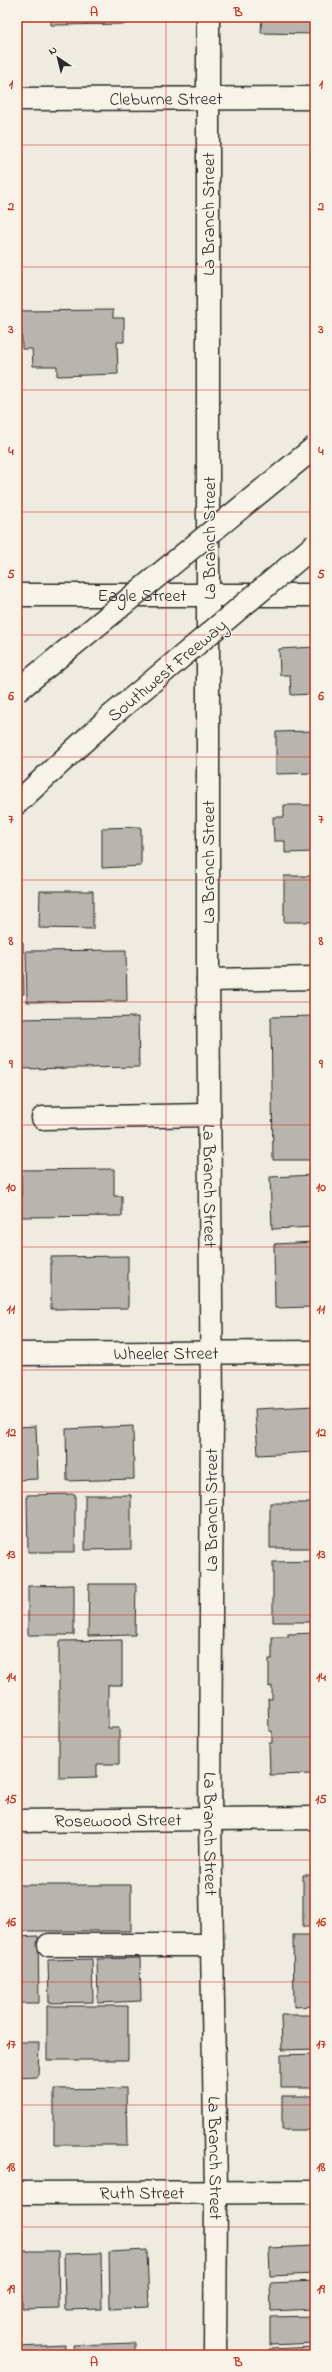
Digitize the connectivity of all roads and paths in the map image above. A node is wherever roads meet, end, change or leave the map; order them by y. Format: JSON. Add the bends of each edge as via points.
{"nodes":[{"id":1,"x":208,"y":17,"type":"edge"},
{"id":2,"x":208,"y":98,"type":"junction"},
{"id":3,"x":315,"y":98,"type":"edge"},
{"id":4,"x":17,"y":99,"type":"edge"},
{"id":5,"x":315,"y":448,"type":"edge"},
{"id":6,"x":315,"y":545,"type":"edge"},
{"id":7,"x":17,"y":595,"type":"edge"},
{"id":8,"x":209,"y":595,"type":"junction"},
{"id":9,"x":315,"y":595,"type":"edge"},
{"id":10,"x":17,"y":691,"type":"edge"},
{"id":11,"x":111,"y":716,"type":"junction"},
{"id":12,"x":17,"y":792,"type":"edge"},
{"id":13,"x":17,"y":802,"type":"edge"},
{"id":14,"x":315,"y":978,"type":"edge"},
{"id":15,"x":208,"y":980,"type":"junction"},
{"id":16,"x":209,"y":1115,"type":"junction"},
{"id":17,"x":43,"y":1118,"type":"dead end"},
{"id":18,"x":212,"y":1352,"type":"junction"},
{"id":19,"x":315,"y":1352,"type":"edge"},
{"id":20,"x":17,"y":1354,"type":"edge"},
{"id":21,"x":315,"y":1818,"type":"edge"},
{"id":22,"x":210,"y":1819,"type":"junction"},
{"id":23,"x":17,"y":1822,"type":"edge"},
{"id":24,"x":49,"y":1945,"type":"dead end"},
{"id":25,"x":212,"y":1945,"type":"junction"},
{"id":26,"x":216,"y":2192,"type":"junction"},
{"id":27,"x":315,"y":2192,"type":"edge"},
{"id":28,"x":17,"y":2193,"type":"edge"},
{"id":29,"x":215,"y":2355,"type":"edge"}],
"edges":[{"from":1,"to":2,"type":"main road","name":"La Branch Street"},
{"from":2,"to":3,"type":"main road","name":"Cleburne Street"},
{"from":2,"to":4,"type":"main road","name":"Cleburne Street"},
{"from":2,"to":8,"type":"main road","name":"La Branch Street"},
{"from":5,"to":10,"type":"main road","bridge":true},
{"from":6,"to":11,"type":"main road","name":"Southwest Freeway","bridge":true},
{"from":7,"to":8,"type":"main road","name":"Eagle Street"},
{"from":8,"to":9,"type":"main road","name":"Eagle Street"},
{"from":8,"to":15,"type":"main road","name":"La Branch Street"},
{"from":11,"to":12,"type":"main road","name":"Southwest Freeway"},
{"from":11,"to":13,"type":"main road"},
{"from":14,"to":15,"type":"main road"},
{"from":15,"to":16,"type":"main road","name":"La Branch Street"},
{"from":16,"to":17,"type":"main road"},
{"from":16,"to":18,"type":"main road","name":"La Branch Street"},
{"from":18,"to":19,"type":"main road","name":"Wheeler Street"},
{"from":18,"to":20,"type":"main road","name":"Wheeler Street"},
{"from":18,"to":22,"type":"main road","name":"La Branch Street"},
{"from":21,"to":22,"type":"main road","name":"Rosewood Street"},
{"from":22,"to":23,"type":"main road","name":"Rosewood Street"},
{"from":22,"to":25,"type":"main road","name":"La Branch Street"},
{"from":24,"to":25,"type":"main road"},
{"from":25,"to":26,"type":"main road","name":"La Branch Street"},
{"from":26,"to":27,"type":"main road","name":"Ruth Street"},
{"from":26,"to":28,"type":"main road","name":"Ruth Street"},
{"from":26,"to":29,"type":"main road","name":"La Branch Street"}]}
